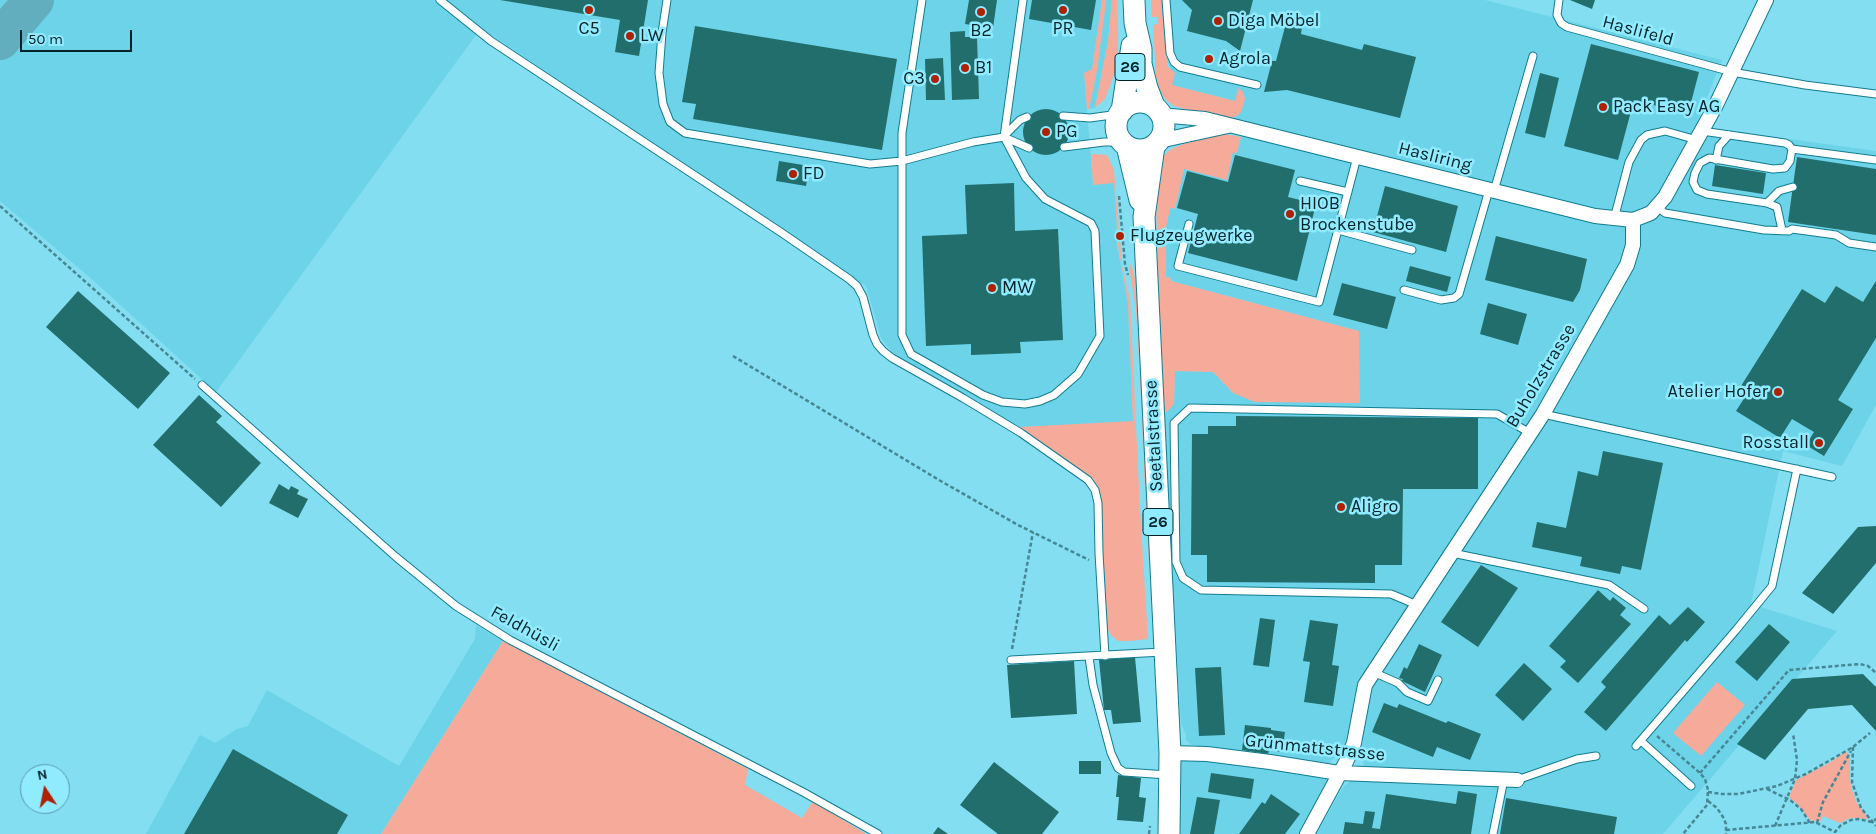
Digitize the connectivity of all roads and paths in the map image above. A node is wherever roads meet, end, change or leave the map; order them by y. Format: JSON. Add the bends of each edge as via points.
{"nodes":[{"id":1,"x":440,"y":0,"type":"edge"},
{"id":2,"x":667,"y":0,"type":"edge"},
{"id":3,"x":922,"y":0,"type":"edge"},
{"id":4,"x":1023,"y":0,"type":"edge"},
{"id":5,"x":1134,"y":0,"type":"edge"},
{"id":6,"x":1166,"y":0,"type":"edge"},
{"id":7,"x":1559,"y":0,"type":"edge"},
{"id":8,"x":1766,"y":0,"type":"edge"},
{"id":9,"x":1135,"y":23,"type":"junction"},
{"id":10,"x":1533,"y":56,"type":"dead end"},
{"id":11,"x":1732,"y":72,"type":"junction"},
{"id":12,"x":1256,"y":85,"type":"dead end"},
{"id":13,"x":1876,"y":94,"type":"edge"},
{"id":14,"x":1158,"y":110,"type":"junction"},
{"id":15,"x":1120,"y":112,"type":"junction"},
{"id":16,"x":1063,"y":116,"type":"dead end"},
{"id":17,"x":1027,"y":118,"type":"dead end"},
{"id":18,"x":1229,"y":126,"type":"junction"},
{"id":19,"x":1700,"y":135,"type":"junction"},
{"id":20,"x":1729,"y":135,"type":"junction"},
{"id":21,"x":1004,"y":137,"type":"junction"},
{"id":22,"x":1125,"y":144,"type":"junction"},
{"id":23,"x":1157,"y":144,"type":"junction"},
{"id":24,"x":1064,"y":147,"type":"dead end"},
{"id":25,"x":1029,"y":148,"type":"dead end"},
{"id":26,"x":1792,"y":149,"type":"junction"},
{"id":27,"x":1357,"y":157,"type":"junction"},
{"id":28,"x":1716,"y":160,"type":"junction"},
{"id":29,"x":1876,"y":160,"type":"edge"},
{"id":30,"x":902,"y":161,"type":"junction"},
{"id":31,"x":1300,"y":180,"type":"dead end"},
{"id":32,"x":1793,"y":187,"type":"dead end"},
{"id":33,"x":1491,"y":190,"type":"junction"},
{"id":34,"x":1348,"y":192,"type":"junction"},
{"id":35,"x":1767,"y":203,"type":"junction"},
{"id":36,"x":0,"y":206,"type":"edge"},
{"id":37,"x":1657,"y":207,"type":"junction"},
{"id":38,"x":1144,"y":217,"type":"junction"},
{"id":39,"x":1614,"y":219,"type":"junction"},
{"id":40,"x":1633,"y":220,"type":"junction"},
{"id":41,"x":1189,"y":224,"type":"dead end"},
{"id":42,"x":1338,"y":230,"type":"junction"},
{"id":43,"x":1786,"y":231,"type":"junction"},
{"id":44,"x":1876,"y":247,"type":"edge"},
{"id":45,"x":1412,"y":250,"type":"dead end"},
{"id":46,"x":1404,"y":290,"type":"dead end"},
{"id":47,"x":733,"y":356,"type":"dead end"},
{"id":48,"x":202,"y":385,"type":"joint"},
{"id":49,"x":1542,"y":414,"type":"junction"},
{"id":50,"x":1530,"y":432,"type":"junction"},
{"id":51,"x":1797,"y":469,"type":"junction"},
{"id":52,"x":1832,"y":477,"type":"dead end"},
{"id":53,"x":1033,"y":532,"type":"junction"},
{"id":54,"x":1452,"y":553,"type":"junction"},
{"id":55,"x":1099,"y":566,"type":"junction"},
{"id":56,"x":1417,"y":605,"type":"junction"},
{"id":57,"x":1644,"y":609,"type":"dead end"},
{"id":58,"x":1165,"y":652,"type":"junction"},
{"id":59,"x":1105,"y":656,"type":"junction"},
{"id":60,"x":1089,"y":657,"type":"junction"},
{"id":61,"x":1011,"y":660,"type":"joint"},
{"id":62,"x":1373,"y":672,"type":"junction"},
{"id":63,"x":1876,"y":673,"type":"edge"},
{"id":64,"x":1438,"y":680,"type":"dead end"},
{"id":65,"x":1793,"y":732,"type":"dead end"},
{"id":66,"x":1870,"y":733,"type":"dead end"},
{"id":67,"x":1853,"y":747,"type":"junction"},
{"id":68,"x":1170,"y":753,"type":"junction"},
{"id":69,"x":1596,"y":756,"type":"dead end"},
{"id":70,"x":1339,"y":773,"type":"junction"},
{"id":71,"x":1700,"y":773,"type":"dead end"},
{"id":72,"x":1171,"y":775,"type":"junction"},
{"id":73,"x":1794,"y":779,"type":"junction"},
{"id":74,"x":1510,"y":780,"type":"junction"},
{"id":75,"x":1691,"y":786,"type":"dead end"},
{"id":76,"x":1766,"y":788,"type":"junction"},
{"id":77,"x":1708,"y":792,"type":"dead end"},
{"id":78,"x":1787,"y":798,"type":"junction"},
{"id":79,"x":1708,"y":801,"type":"dead end"},
{"id":80,"x":1876,"y":819,"type":"edge"},
{"id":81,"x":1872,"y":822,"type":"junction"},
{"id":82,"x":1810,"y":823,"type":"junction"},
{"id":83,"x":1816,"y":824,"type":"junction"},
{"id":84,"x":1775,"y":826,"type":"junction"},
{"id":85,"x":1876,"y":826,"type":"edge"},
{"id":86,"x":1726,"y":830,"type":"junction"},
{"id":87,"x":878,"y":834,"type":"edge"},
{"id":88,"x":1169,"y":834,"type":"edge"},
{"id":89,"x":1307,"y":834,"type":"edge"},
{"id":90,"x":1493,"y":834,"type":"edge"},
{"id":91,"x":1726,"y":834,"type":"edge"}],
"edges":[{"from":1,"to":55,"type":"lane","via":[[491,41],[849,279],[863,297],[876,344],[892,358],[1013,428],[1088,480],[1098,503]]},
{"from":2,"to":30,"type":"lane","via":[[659,72],[663,104],[670,122],[685,133],[870,164]]},
{"from":3,"to":30,"type":"lane","via":[[902,133]]},
{"from":4,"to":21,"type":"lane"},
{"from":5,"to":9,"type":"main road","number":"26"},
{"from":6,"to":12,"type":"lane","via":[[1170,53],[1180,68]]},
{"from":7,"to":11,"type":"lane","name":"Haslifeld","via":[[1557,15],[1567,27]]},
{"from":8,"to":11,"type":"street"},
{"from":9,"to":14,"type":"main road","number":"26","via":[[1145,80]]},
{"from":9,"to":15,"type":"main road","number":"26"},
{"from":10,"to":33,"type":"lane"},
{"from":11,"to":13,"type":"lane","name":"Haslifeld"},
{"from":11,"to":19,"type":"street"},
{"from":14,"to":15,"type":"main road","via":[[1149,103],[1137,102]]},
{"from":14,"to":18,"type":"street","name":"Hasliring","via":[[1171,116],[1205,119]]},
{"from":14,"to":23,"type":"main road","via":[[1165,128]]},
{"from":15,"to":16,"type":"lane","via":[[1090,118]]},
{"from":15,"to":22,"type":"main road","via":[[1116,129]]},
{"from":17,"to":21,"type":"lane","via":[[1020,120]]},
{"from":18,"to":23,"type":"street","name":"Hasliring"},
{"from":18,"to":27,"type":"street","name":"Hasliring"},
{"from":19,"to":20,"type":"lane"},
{"from":19,"to":37,"type":"street","via":[[1666,197]]},
{"from":19,"to":39,"type":"lane","via":[[1665,131],[1640,140],[1629,162]]},
{"from":20,"to":26,"type":"lane","via":[[1784,143]]},
{"from":20,"to":28,"type":"lane","via":[[1720,146]]},
{"from":21,"to":25,"type":"lane"},
{"from":21,"to":30,"type":"lane"},
{"from":21,"to":30,"type":"lane","via":[[1026,178],[1045,199],[1091,223],[1095,231],[1100,336],[1078,374],[1054,395],[1040,401],[1025,404],[1002,402],[983,395],[911,354],[902,335]]},
{"from":22,"to":23,"type":"main road","via":[[1138,150]]},
{"from":22,"to":24,"type":"lane","via":[[1104,142]]},
{"from":22,"to":38,"type":"main road","name":"Seetalstrasse","number":"26"},
{"from":23,"to":38,"type":"main road","name":"Seetalstrasse","number":"26"},
{"from":26,"to":28,"type":"lane","via":[[1785,168]]},
{"from":26,"to":29,"type":"lane"},
{"from":27,"to":33,"type":"street","name":"Hasliring"},
{"from":27,"to":34,"type":"lane"},
{"from":28,"to":35,"type":"lane","via":[[1709,158],[1700,163],[1693,182],[1697,190]]},
{"from":31,"to":34,"type":"lane"},
{"from":32,"to":35,"type":"lane","via":[[1779,191]]},
{"from":33,"to":39,"type":"street","name":"Hasliring"},
{"from":33,"to":46,"type":"lane","via":[[1459,294],[1441,300]]},
{"from":34,"to":42,"type":"lane"},
{"from":35,"to":43,"type":"lane","via":[[1777,207]]},
{"from":36,"to":48,"type":"path"},
{"from":37,"to":40,"type":"street"},
{"from":37,"to":43,"type":"lane","via":[[1665,213]]},
{"from":38,"to":58,"type":"main road","name":"Seetalstrasse","number":"26"},
{"from":39,"to":40,"type":"street","name":"Hasliring"},
{"from":40,"to":49,"type":"street","name":"Buholzstrasse","via":[[1633,245],[1627,265]]},
{"from":41,"to":42,"type":"lane","via":[[1178,266],[1319,302]]},
{"from":42,"to":45,"type":"lane"},
{"from":43,"to":44,"type":"lane","via":[[1836,236],[1849,243]]},
{"from":47,"to":53,"type":"path","via":[[939,480]]},
{"from":48,"to":87,"type":"lane","name":"Feldhüsli","via":[[456,606],[510,640]]},
{"from":49,"to":50,"type":"street","name":"Buholzstrasse"},
{"from":49,"to":51,"type":"lane"},
{"from":50,"to":54,"type":"street","name":"Buholzstrasse"},
{"from":50,"to":56,"type":"lane","via":[[1497,414],[1190,408],[1174,423],[1176,562],[1183,578],[1201,590],[1391,594]]},
{"from":51,"to":52,"type":"lane"},
{"from":51,"to":75,"type":"lane","via":[[1772,586],[1638,743]]},
{"from":53,"to":55,"type":"path"},
{"from":53,"to":61,"type":"path"},
{"from":54,"to":56,"type":"street","name":"Buholzstrasse"},
{"from":54,"to":57,"type":"lane","via":[[1609,585]]},
{"from":55,"to":59,"type":"lane"},
{"from":56,"to":62,"type":"street","name":"Buholzstrasse"},
{"from":58,"to":59,"type":"lane"},
{"from":58,"to":68,"type":"main road","name":"Seetalstrasse","number":"26"},
{"from":59,"to":60,"type":"lane"},
{"from":60,"to":61,"type":"lane"},
{"from":60,"to":72,"type":"lane","via":[[1093,685],[1118,768],[1124,772]]},
{"from":62,"to":64,"type":"lane","via":[[1428,701]]},
{"from":62,"to":70,"type":"street","name":"Buholzstrasse","via":[[1365,685],[1354,743]]},
{"from":63,"to":71,"type":"path","via":[[1860,664],[1789,670]]},
{"from":65,"to":73,"type":"path","via":[[1797,760]]},
{"from":66,"to":67,"type":"path"},
{"from":67,"to":73,"type":"path"},
{"from":67,"to":81,"type":"path","via":[[1852,782],[1861,808]]},
{"from":67,"to":83,"type":"path","via":[[1823,802]]},
{"from":68,"to":70,"type":"street","name":"Grünmattstrasse","via":[[1207,754]]},
{"from":68,"to":72,"type":"main road","name":"Seetalstrasse","number":"26"},
{"from":69,"to":74,"type":"lane"},
{"from":70,"to":74,"type":"street","name":"Grünmattstrasse"},
{"from":70,"to":89,"type":"street","name":"Buholzstrasse"},
{"from":72,"to":88,"type":"main road","name":"Seetalstrasse","number":"26"},
{"from":73,"to":76,"type":"path"},
{"from":73,"to":78,"type":"path"},
{"from":74,"to":90,"type":"lane"},
{"from":76,"to":77,"type":"path","via":[[1738,794]]},
{"from":76,"to":78,"type":"path"},
{"from":78,"to":82,"type":"path"},
{"from":78,"to":84,"type":"path"},
{"from":79,"to":86,"type":"path","via":[[1723,817]]},
{"from":80,"to":81,"type":"path"},
{"from":81,"to":83,"type":"path","via":[[1851,820],[1835,832]]},
{"from":81,"to":85,"type":"path"},
{"from":82,"to":83,"type":"path"},
{"from":82,"to":84,"type":"path"},
{"from":84,"to":86,"type":"path"},
{"from":86,"to":91,"type":"path"}]}
